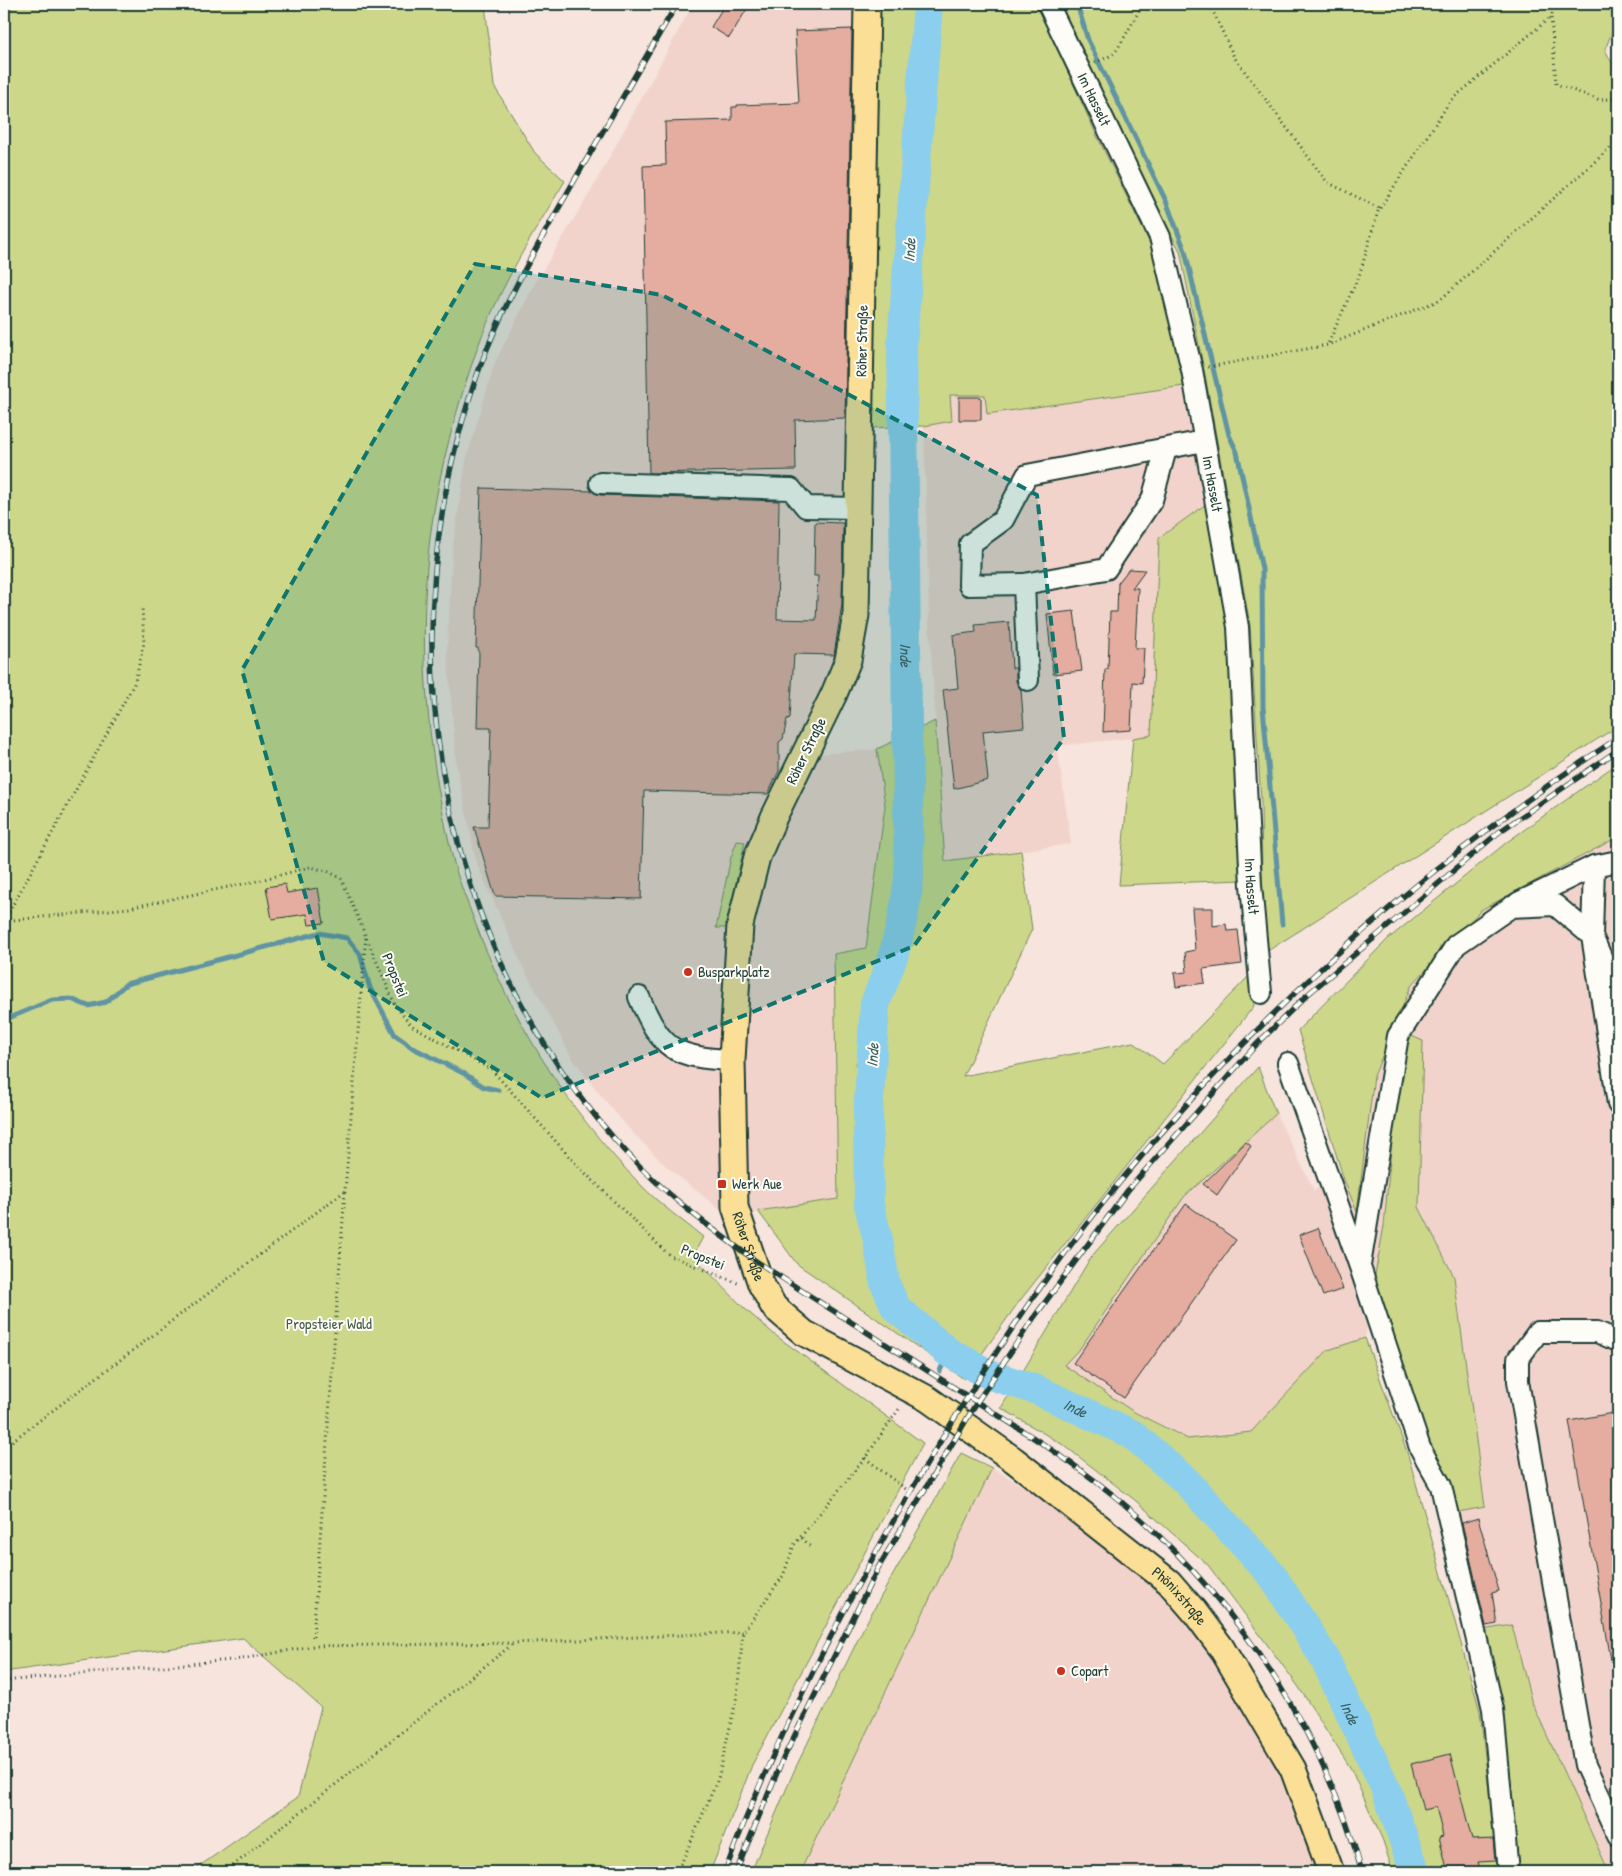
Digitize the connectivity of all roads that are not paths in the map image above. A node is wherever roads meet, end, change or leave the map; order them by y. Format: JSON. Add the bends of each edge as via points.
{"nodes":[{"id":1,"x":868,"y":4,"type":"edge"},
{"id":2,"x":1048,"y":4,"type":"edge"},
{"id":3,"x":1204,"y":441,"type":"junction"},
{"id":4,"x":1166,"y":449,"type":"junction"},
{"id":5,"x":600,"y":483,"type":"dead end"},
{"id":6,"x":859,"y":508,"type":"junction"},
{"id":7,"x":1024,"y":584,"type":"junction"},
{"id":8,"x":1028,"y":680,"type":"dead end"},
{"id":9,"x":1618,"y":861,"type":"edge"},
{"id":10,"x":1594,"y":866,"type":"junction"},
{"id":11,"x":1511,"y":907,"type":"junction"},
{"id":12,"x":1592,"y":936,"type":"junction"},
{"id":13,"x":1261,"y":993,"type":"dead end"},
{"id":14,"x":1618,"y":995,"type":"edge"},
{"id":15,"x":639,"y":997,"type":"dead end"},
{"id":16,"x":732,"y":1060,"type":"junction"},
{"id":17,"x":1288,"y":1063,"type":"dead end"},
{"id":18,"x":1618,"y":1104,"type":"edge"},
{"id":19,"x":1360,"y":1267,"type":"junction"},
{"id":20,"x":1618,"y":1341,"type":"edge"},
{"id":21,"x":920,"y":1394,"type":"joint"},
{"id":22,"x":1618,"y":1836,"type":"edge"},
{"id":23,"x":1332,"y":1872,"type":"edge"},
{"id":24,"x":1508,"y":1872,"type":"edge"}],
"edges":[{"from":1,"to":6,"type":"main road","name":"Röher Straße"},
{"from":2,"to":3,"type":"street","name":"Im Hasselt","via":[[1160,237],[1192,370]]},
{"from":3,"to":4,"type":"street"},
{"from":3,"to":13,"type":"street","name":"Im Hasselt","via":[[1238,626],[1251,884]]},
{"from":4,"to":7,"type":"street","via":[[1152,500],[1106,569]]},
{"from":4,"to":7,"type":"street","via":[[1027,476],[1003,520],[970,544],[969,585]]},
{"from":5,"to":6,"type":"street","via":[[790,489],[806,507]]},
{"from":6,"to":16,"type":"main road","name":"Röher Straße","via":[[854,635],[834,694],[774,817],[749,884],[737,951]]},
{"from":7,"to":8,"type":"street"},
{"from":9,"to":10,"type":"street"},
{"from":10,"to":11,"type":"street"},
{"from":10,"to":12,"type":"street"},
{"from":11,"to":12,"type":"street","via":[[1555,905]]},
{"from":11,"to":19,"type":"street","via":[[1456,945],[1398,1036]]},
{"from":12,"to":14,"type":"street"},
{"from":12,"to":18,"type":"street"},
{"from":15,"to":16,"type":"street","via":[[654,1028],[670,1048],[689,1056]]},
{"from":16,"to":21,"type":"main road","name":"Röher Straße","via":[[735,1207],[761,1284],[774,1307],[804,1333]]},
{"from":17,"to":19,"type":"street"},
{"from":19,"to":24,"type":"street","via":[[1420,1448],[1441,1486],[1493,1709]]},
{"from":20,"to":22,"type":"street","via":[[1597,1332],[1538,1332],[1518,1359],[1519,1391],[1585,1765]]},
{"from":21,"to":23,"type":"main road","name":"Phönixstraße","via":[[1014,1460],[1140,1558],[1169,1582],[1194,1611],[1248,1690],[1293,1769]]}]}
